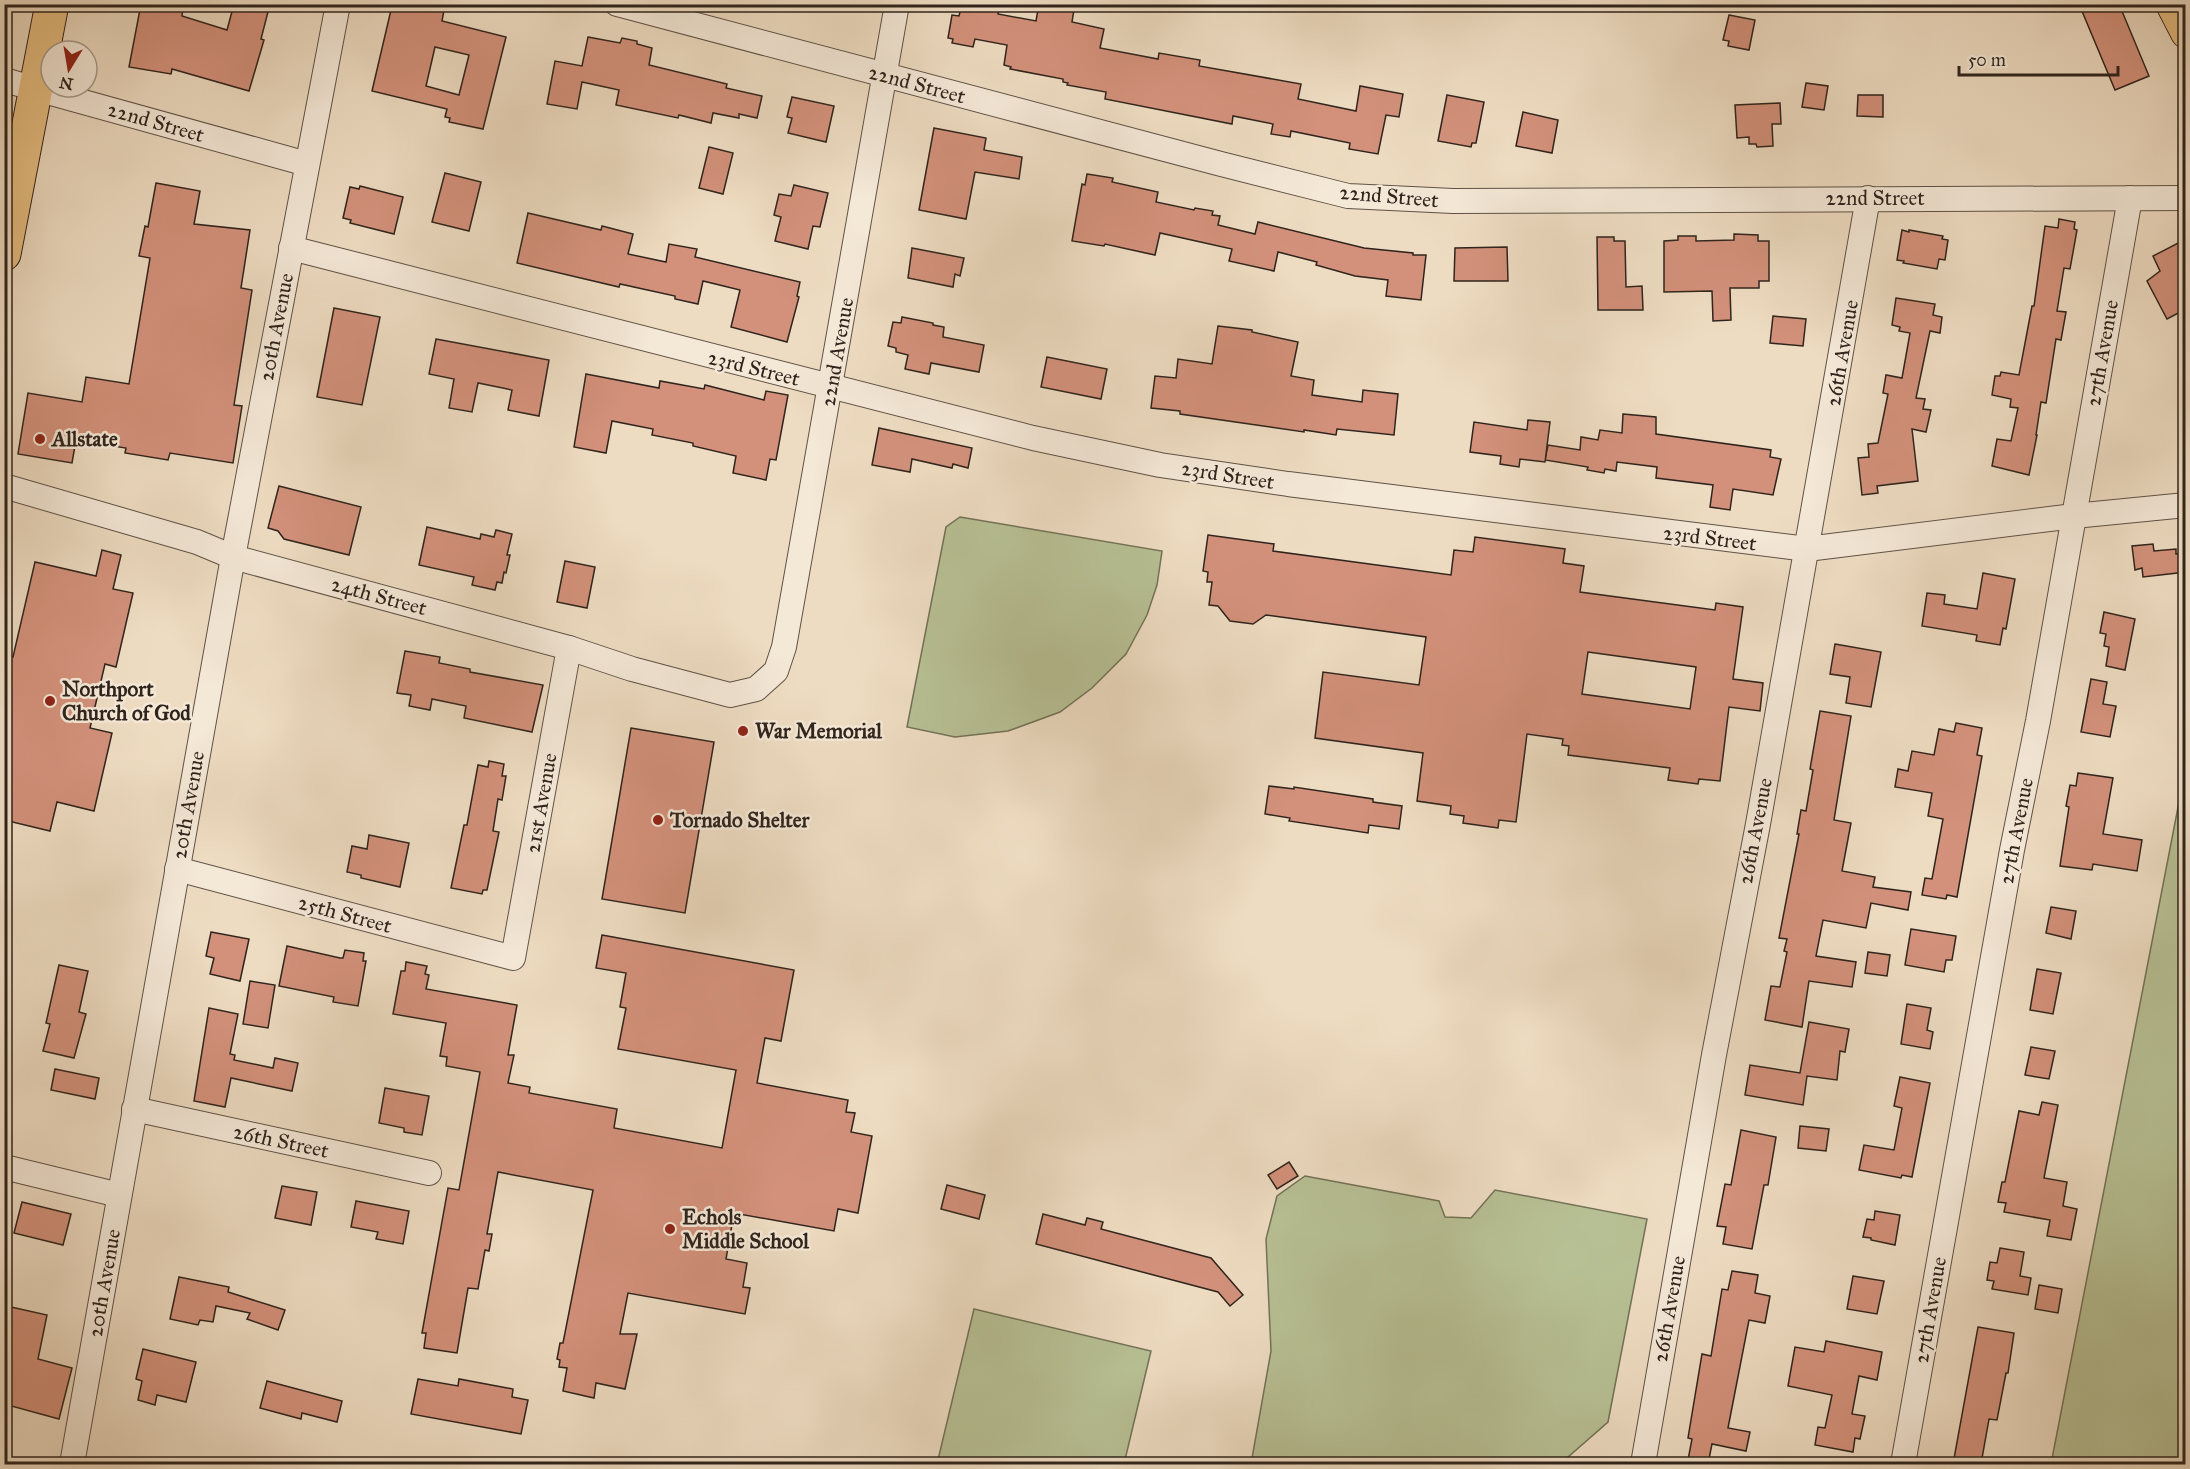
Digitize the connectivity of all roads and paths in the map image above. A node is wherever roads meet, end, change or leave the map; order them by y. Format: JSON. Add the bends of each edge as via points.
{"nodes":[{"id":1,"x":52,"y":4,"type":"edge"},
{"id":2,"x":338,"y":4,"type":"edge"},
{"id":3,"x":617,"y":4,"type":"edge"},
{"id":4,"x":897,"y":4,"type":"edge"},
{"id":5,"x":2171,"y":4,"type":"edge"},
{"id":6,"x":2186,"y":33,"type":"edge"},
{"id":7,"x":884,"y":75,"type":"junction"},
{"id":8,"x":4,"y":80,"type":"edge"},
{"id":9,"x":36,"y":88,"type":"junction"},
{"id":10,"x":307,"y":164,"type":"junction"},
{"id":11,"x":1868,"y":198,"type":"junction"},
{"id":12,"x":2130,"y":198,"type":"junction"},
{"id":13,"x":2186,"y":198,"type":"edge"},
{"id":14,"x":291,"y":248,"type":"junction"},
{"id":15,"x":4,"y":254,"type":"edge"},
{"id":16,"x":831,"y":387,"type":"junction"},
{"id":17,"x":4,"y":486,"type":"edge"},
{"id":18,"x":2186,"y":505,"type":"edge"},
{"id":19,"x":2074,"y":516,"type":"junction"},
{"id":20,"x":1807,"y":549,"type":"junction"},
{"id":21,"x":233,"y":557,"type":"junction"},
{"id":22,"x":569,"y":648,"type":"junction"},
{"id":23,"x":756,"y":689,"type":"joint"},
{"id":24,"x":177,"y":870,"type":"junction"},
{"id":25,"x":513,"y":958,"type":"joint"},
{"id":26,"x":134,"y":1109,"type":"junction"},
{"id":27,"x":4,"y":1167,"type":"edge"},
{"id":28,"x":429,"y":1173,"type":"dead end"},
{"id":29,"x":119,"y":1195,"type":"junction"},
{"id":30,"x":72,"y":1464,"type":"edge"},
{"id":31,"x":1642,"y":1464,"type":"edge"},
{"id":32,"x":1903,"y":1464,"type":"edge"}],
"edges":[{"from":1,"to":9,"type":"highway"},
{"from":2,"to":10,"type":"street","name":"20th Avenue"},
{"from":3,"to":7,"type":"street","name":"22nd Street"},
{"from":4,"to":7,"type":"street","name":"22nd Avenue"},
{"from":5,"to":6,"type":"main road"},
{"from":7,"to":11,"type":"street","name":"22nd Street","via":[[1348,196],[1453,201]]},
{"from":7,"to":16,"type":"street","name":"22nd Avenue"},
{"from":8,"to":9,"type":"street","name":"22nd Street"},
{"from":9,"to":10,"type":"street","name":"22nd Street"},
{"from":9,"to":15,"type":"highway"},
{"from":10,"to":14,"type":"street","name":"20th Avenue"},
{"from":11,"to":12,"type":"street","name":"22nd Street"},
{"from":11,"to":20,"type":"street","name":"26th Avenue"},
{"from":12,"to":13,"type":"street","name":"22nd Street"},
{"from":12,"to":19,"type":"street","name":"27th Avenue"},
{"from":14,"to":16,"type":"street","name":"23rd Street"},
{"from":14,"to":21,"type":"street","name":"20th Avenue"},
{"from":16,"to":20,"type":"street","name":"23rd Street","via":[[1033,438],[1160,465],[1312,488]]},
{"from":16,"to":23,"type":"street","name":"22nd Avenue","via":[[784,646],[776,671]]},
{"from":17,"to":21,"type":"street","name":"24th Street","via":[[197,542]]},
{"from":18,"to":19,"type":"street","name":"23rd Street"},
{"from":19,"to":20,"type":"street","name":"23rd Street"},
{"from":19,"to":32,"type":"street","name":"27th Avenue"},
{"from":20,"to":31,"type":"street","name":"26th Avenue"},
{"from":21,"to":22,"type":"street","name":"24th Street"},
{"from":21,"to":24,"type":"street","name":"20th Avenue"},
{"from":22,"to":23,"type":"street","name":"24th Street","via":[[730,695]]},
{"from":22,"to":25,"type":"street","name":"21st Avenue"},
{"from":24,"to":25,"type":"street","name":"25th Street"},
{"from":24,"to":26,"type":"street","name":"20th Avenue"},
{"from":26,"to":28,"type":"street","name":"26th Street"},
{"from":26,"to":29,"type":"street","name":"20th Avenue"},
{"from":27,"to":29,"type":"street"},
{"from":29,"to":30,"type":"street","name":"20th Avenue"}]}
